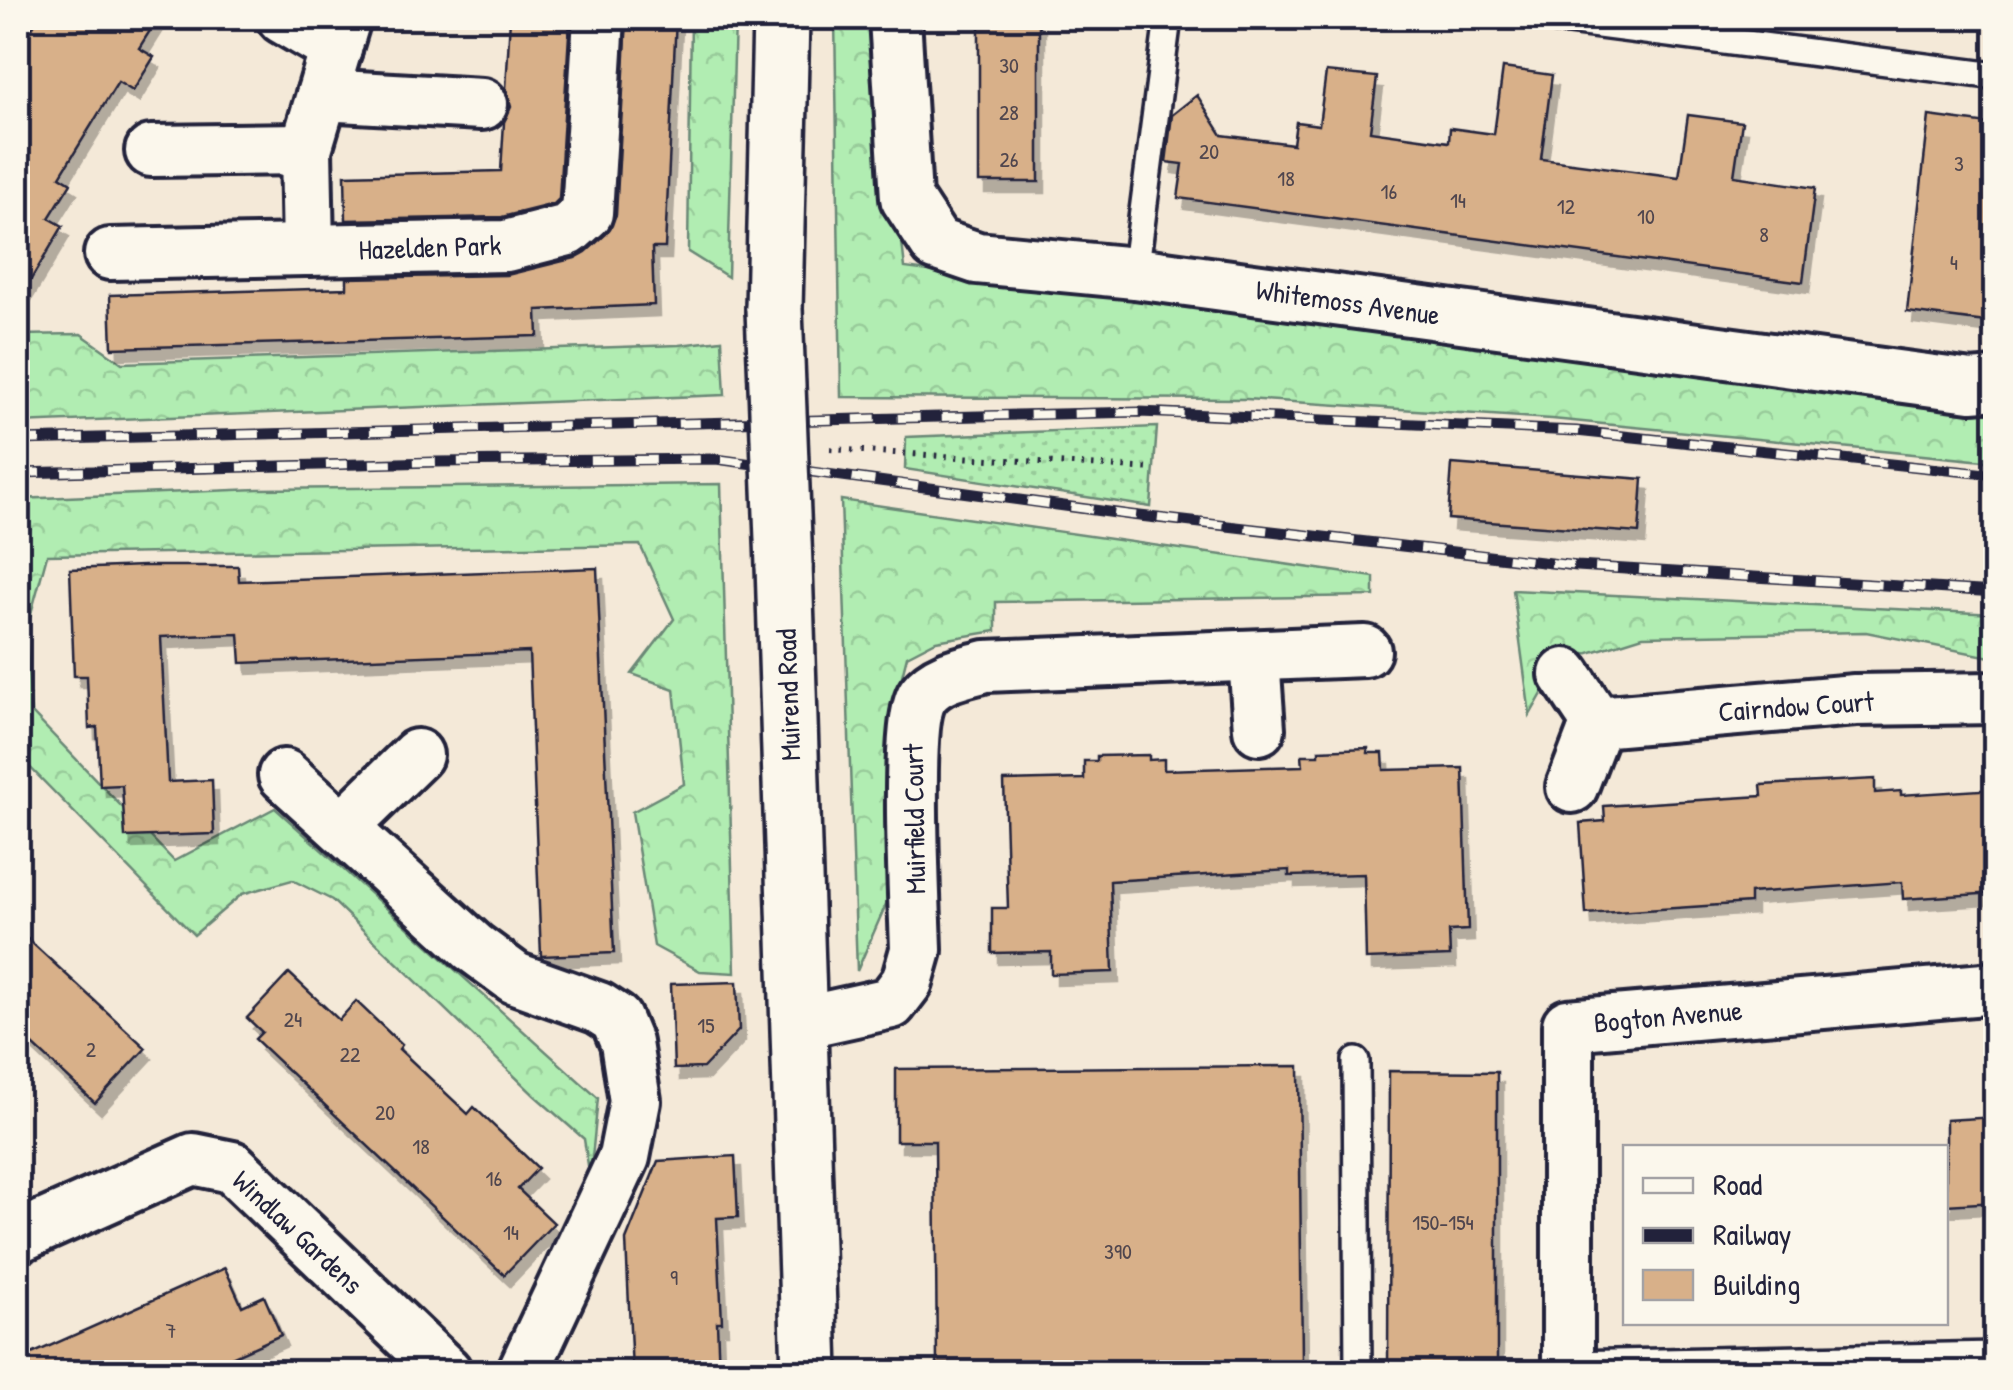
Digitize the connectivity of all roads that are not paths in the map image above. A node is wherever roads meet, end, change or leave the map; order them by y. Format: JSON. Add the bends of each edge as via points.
{"nodes":[{"id":1,"x":283,"y":18,"type":"edge"},
{"id":2,"x":599,"y":18,"type":"edge"},
{"id":3,"x":781,"y":18,"type":"edge"},
{"id":4,"x":894,"y":18,"type":"edge"},
{"id":5,"x":1168,"y":18,"type":"edge"},
{"id":6,"x":1544,"y":18,"type":"edge"},
{"id":7,"x":334,"y":54,"type":"edge"},
{"id":8,"x":1996,"y":76,"type":"edge"},
{"id":9,"x":482,"y":104,"type":"dead end"},
{"id":10,"x":306,"y":149,"type":"junction"},
{"id":11,"x":151,"y":152,"type":"dead end"},
{"id":12,"x":308,"y":250,"type":"junction"},
{"id":13,"x":110,"y":254,"type":"dead end"},
{"id":14,"x":1135,"y":273,"type":"junction"},
{"id":15,"x":1996,"y":384,"type":"edge"},
{"id":16,"x":1366,"y":652,"type":"dead end"},
{"id":17,"x":1254,"y":658,"type":"junction"},
{"id":18,"x":1565,"y":674,"type":"dead end"},
{"id":19,"x":1996,"y":698,"type":"edge"},
{"id":20,"x":1597,"y":722,"type":"junction"},
{"id":21,"x":1259,"y":729,"type":"dead end"},
{"id":22,"x":417,"y":755,"type":"dead end"},
{"id":23,"x":284,"y":775,"type":"dead end"},
{"id":24,"x":1572,"y":787,"type":"dead end"},
{"id":25,"x":343,"y":827,"type":"junction"},
{"id":26,"x":1996,"y":988,"type":"edge"},
{"id":27,"x":800,"y":1022,"type":"junction"},
{"id":28,"x":1356,"y":1061,"type":"dead end"},
{"id":29,"x":23,"y":1226,"type":"edge"},
{"id":30,"x":1996,"y":1355,"type":"edge"},
{"id":31,"x":1568,"y":1368,"type":"edge"},
{"id":32,"x":446,"y":1372,"type":"edge"},
{"id":33,"x":522,"y":1372,"type":"edge"},
{"id":34,"x":810,"y":1372,"type":"edge"},
{"id":35,"x":1358,"y":1372,"type":"edge"}],
"edges":[{"from":1,"to":7,"type":"street"},
{"from":2,"to":12,"type":"street","name":"Hazelden Park","via":[[588,212],[568,230],[506,246]]},
{"from":3,"to":27,"type":"street","name":"Muirend Road","bridge":true,"via":[[774,309]]},
{"from":4,"to":14,"type":"street","name":"Whitemoss Avenue","via":[[906,198],[936,244],[977,258]]},
{"from":5,"to":14,"type":"lane"},
{"from":6,"to":8,"type":"lane"},
{"from":7,"to":9,"type":"street"},
{"from":7,"to":10,"type":"street"},
{"from":10,"to":11,"type":"street"},
{"from":10,"to":12,"type":"street"},
{"from":12,"to":13,"type":"street","name":"Hazelden Park"},
{"from":14,"to":15,"type":"street","name":"Whitemoss Avenue","via":[[1970,386]]},
{"from":16,"to":17,"type":"street","name":"Muirfield Court"},
{"from":17,"to":21,"type":"street"},
{"from":17,"to":27,"type":"street","name":"Muirfield Court","via":[[986,666],[945,678],[923,695],[912,732],[916,950],[907,982],[891,1003]]},
{"from":18,"to":20,"type":"street"},
{"from":19,"to":20,"type":"street","name":"Cairndow Court","via":[[1854,700]]},
{"from":20,"to":24,"type":"street"},
{"from":22,"to":25,"type":"street"},
{"from":23,"to":25,"type":"street"},
{"from":25,"to":33,"type":"street","via":[[473,947],[515,978],[599,1008],[616,1019],[626,1043],[635,1101],[624,1156]]},
{"from":26,"to":31,"type":"street","name":"Bogton Avenue","via":[[1568,1025]]},
{"from":27,"to":34,"type":"street","name":"Muirend Road"},
{"from":28,"to":35,"type":"lane"},
{"from":29,"to":32,"type":"street","name":"Windlaw Gardens","via":[[192,1158],[232,1167]]},
{"from":30,"to":31,"type":"lane"}]}
